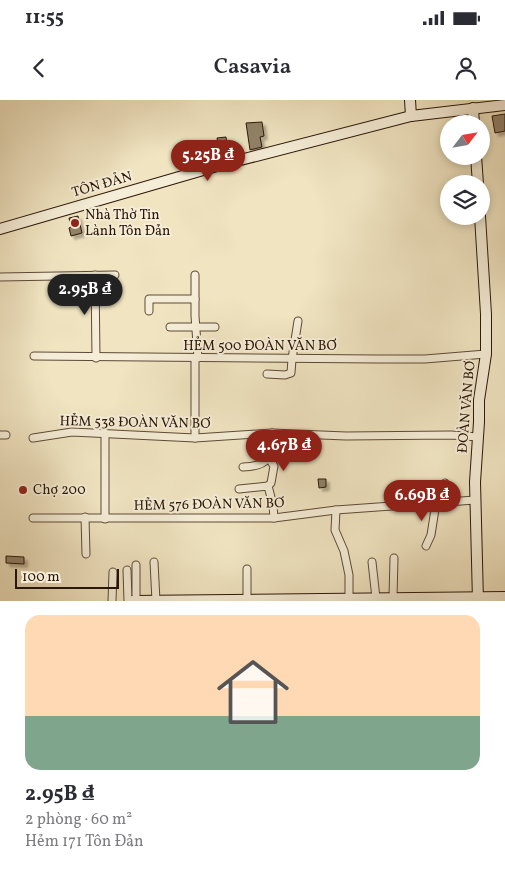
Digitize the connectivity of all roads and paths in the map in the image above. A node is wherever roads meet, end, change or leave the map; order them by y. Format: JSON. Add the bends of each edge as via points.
{"nodes":[{"id":1,"x":410,"y":100,"type":"edge"},
{"id":2,"x":479,"y":105,"type":"edge"},
{"id":3,"x":505,"y":105,"type":"edge"},
{"id":4,"x":411,"y":116,"type":"junction"},
{"id":5,"x":481,"y":225,"type":"edge"},
{"id":6,"x":0,"y":230,"type":"edge"},
{"id":7,"x":95,"y":275,"type":"junction"},
{"id":8,"x":195,"y":275,"type":"dead end"},
{"id":9,"x":115,"y":276,"type":"dead end"},
{"id":10,"x":0,"y":277,"type":"edge"},
{"id":11,"x":195,"y":299,"type":"junction"},
{"id":12,"x":149,"y":311,"type":"dead end"},
{"id":13,"x":298,"y":321,"type":"dead end"},
{"id":14,"x":196,"y":326,"type":"junction"},
{"id":15,"x":170,"y":327,"type":"dead end"},
{"id":16,"x":215,"y":327,"type":"dead end"},
{"id":17,"x":486,"y":354,"type":"junction"},
{"id":18,"x":34,"y":356,"type":"dead end"},
{"id":19,"x":96,"y":358,"type":"junction"},
{"id":20,"x":196,"y":358,"type":"junction"},
{"id":21,"x":292,"y":358,"type":"junction"},
{"id":22,"x":267,"y":374,"type":"dead end"},
{"id":23,"x":105,"y":433,"type":"junction"},
{"id":24,"x":272,"y":433,"type":"junction"},
{"id":25,"x":478,"y":437,"type":"junction"},
{"id":26,"x":33,"y":438,"type":"dead end"},
{"id":27,"x":195,"y":438,"type":"junction"},
{"id":28,"x":268,"y":457,"type":"junction"},
{"id":29,"x":243,"y":466,"type":"dead end"},
{"id":30,"x":445,"y":483,"type":"dead end"},
{"id":31,"x":268,"y":486,"type":"junction"},
{"id":32,"x":239,"y":489,"type":"dead end"},
{"id":33,"x":475,"y":500,"type":"junction"},
{"id":34,"x":440,"y":503,"type":"junction"},
{"id":35,"x":336,"y":510,"type":"junction"},
{"id":36,"x":85,"y":517,"type":"junction"},
{"id":37,"x":33,"y":518,"type":"dead end"},
{"id":38,"x":105,"y":518,"type":"junction"},
{"id":39,"x":274,"y":518,"type":"junction"},
{"id":40,"x":426,"y":546,"type":"dead end"},
{"id":41,"x":86,"y":554,"type":"dead end"},
{"id":42,"x":394,"y":558,"type":"dead end"},
{"id":43,"x":154,"y":562,"type":"dead end"},
{"id":44,"x":372,"y":562,"type":"dead end"},
{"id":45,"x":136,"y":565,"type":"dead end"},
{"id":46,"x":247,"y":569,"type":"dead end"},
{"id":47,"x":127,"y":570,"type":"dead end"},
{"id":48,"x":113,"y":572,"type":"dead end"},
{"id":49,"x":505,"y":597,"type":"edge"},
{"id":50,"x":376,"y":598,"type":"junction"},
{"id":51,"x":393,"y":598,"type":"junction"},
{"id":52,"x":349,"y":599,"type":"junction"},
{"id":53,"x":478,"y":599,"type":"edge"},
{"id":54,"x":247,"y":600,"type":"edge"},
{"id":55,"x":311,"y":600,"type":"edge"},
{"id":56,"x":112,"y":601,"type":"edge"},
{"id":57,"x":128,"y":601,"type":"edge"},
{"id":58,"x":132,"y":601,"type":"edge"},
{"id":59,"x":136,"y":601,"type":"edge"},
{"id":60,"x":156,"y":601,"type":"edge"}],
"edges":[{"from":1,"to":4,"type":"street"},
{"from":2,"to":3,"type":"street","name":"TÔN ĐẢN"},
{"from":2,"to":4,"type":"street","name":"TÔN ĐẢN"},
{"from":4,"to":6,"type":"street","name":"TÔN ĐẢN","via":[[217,166]]},
{"from":5,"to":17,"type":"street","name":"ĐOÀN VĂN BƠ"},
{"from":7,"to":9,"type":"street"},
{"from":7,"to":10,"type":"street"},
{"from":7,"to":19,"type":"street"},
{"from":8,"to":11,"type":"street"},
{"from":11,"to":12,"type":"street","via":[[149,300]]},
{"from":11,"to":14,"type":"street"},
{"from":13,"to":21,"type":"street"},
{"from":14,"to":15,"type":"street"},
{"from":14,"to":16,"type":"street"},
{"from":14,"to":20,"type":"street"},
{"from":17,"to":21,"type":"street","name":"HẺM 500 ĐOÀN VĂN BƠ","via":[[425,358]]},
{"from":17,"to":25,"type":"street","name":"ĐOÀN VĂN BƠ","via":[[479,400]]},
{"from":18,"to":19,"type":"street","name":"HẺM 500 ĐOÀN VĂN BƠ"},
{"from":19,"to":20,"type":"street","name":"HẺM 500 ĐOÀN VĂN BƠ"},
{"from":20,"to":21,"type":"street","name":"HẺM 500 ĐOÀN VĂN BƠ"},
{"from":20,"to":27,"type":"street"},
{"from":21,"to":22,"type":"street","via":[[291,373]]},
{"from":23,"to":26,"type":"street","name":"HẺM 538 ĐOÀN VĂN BƠ","via":[[72,432]]},
{"from":23,"to":27,"type":"street","name":"HẺM 538 ĐOÀN VĂN BƠ"},
{"from":23,"to":38,"type":"street"},
{"from":24,"to":25,"type":"street","name":"HẺM 538 ĐOÀN VĂN BƠ"},
{"from":24,"to":27,"type":"street","name":"HẺM 538 ĐOÀN VĂN BƠ"},
{"from":24,"to":28,"type":"street"},
{"from":25,"to":33,"type":"street","name":"ĐOÀN VĂN BƠ"},
{"from":28,"to":29,"type":"street","via":[[258,466]]},
{"from":28,"to":31,"type":"street","via":[[274,466]]},
{"from":30,"to":34,"type":"street","via":[[448,494]]},
{"from":31,"to":32,"type":"street"},
{"from":31,"to":39,"type":"street"},
{"from":33,"to":34,"type":"street","name":"HẺM 576 ĐOÀN VĂN BƠ"},
{"from":33,"to":53,"type":"street","name":"ĐOÀN VĂN BƠ"},
{"from":34,"to":35,"type":"street","name":"HẺM 576 ĐOÀN VĂN BƠ"},
{"from":34,"to":40,"type":"street"},
{"from":35,"to":39,"type":"street","name":"HẺM 576 ĐOÀN VĂN BƠ"},
{"from":35,"to":52,"type":"street","via":[[336,530],[349,575]]},
{"from":36,"to":37,"type":"street","name":"HẺM 576 ĐOÀN VĂN BƠ"},
{"from":36,"to":38,"type":"street","name":"HẺM 576 ĐOÀN VĂN BƠ"},
{"from":36,"to":41,"type":"street"},
{"from":38,"to":39,"type":"street","name":"HẺM 576 ĐOÀN VĂN BƠ"},
{"from":42,"to":51,"type":"street"},
{"from":43,"to":60,"type":"street"},
{"from":44,"to":50,"type":"street"},
{"from":45,"to":59,"type":"street"},
{"from":46,"to":54,"type":"street"},
{"from":47,"to":57,"type":"street"},
{"from":48,"to":56,"type":"street"},
{"from":49,"to":53,"type":"street"},
{"from":50,"to":51,"type":"street"},
{"from":50,"to":52,"type":"street"},
{"from":51,"to":53,"type":"street"},
{"from":52,"to":55,"type":"street"},
{"from":54,"to":55,"type":"street"},
{"from":54,"to":60,"type":"street"},
{"from":58,"to":59,"type":"street"},
{"from":59,"to":60,"type":"street"}]}
